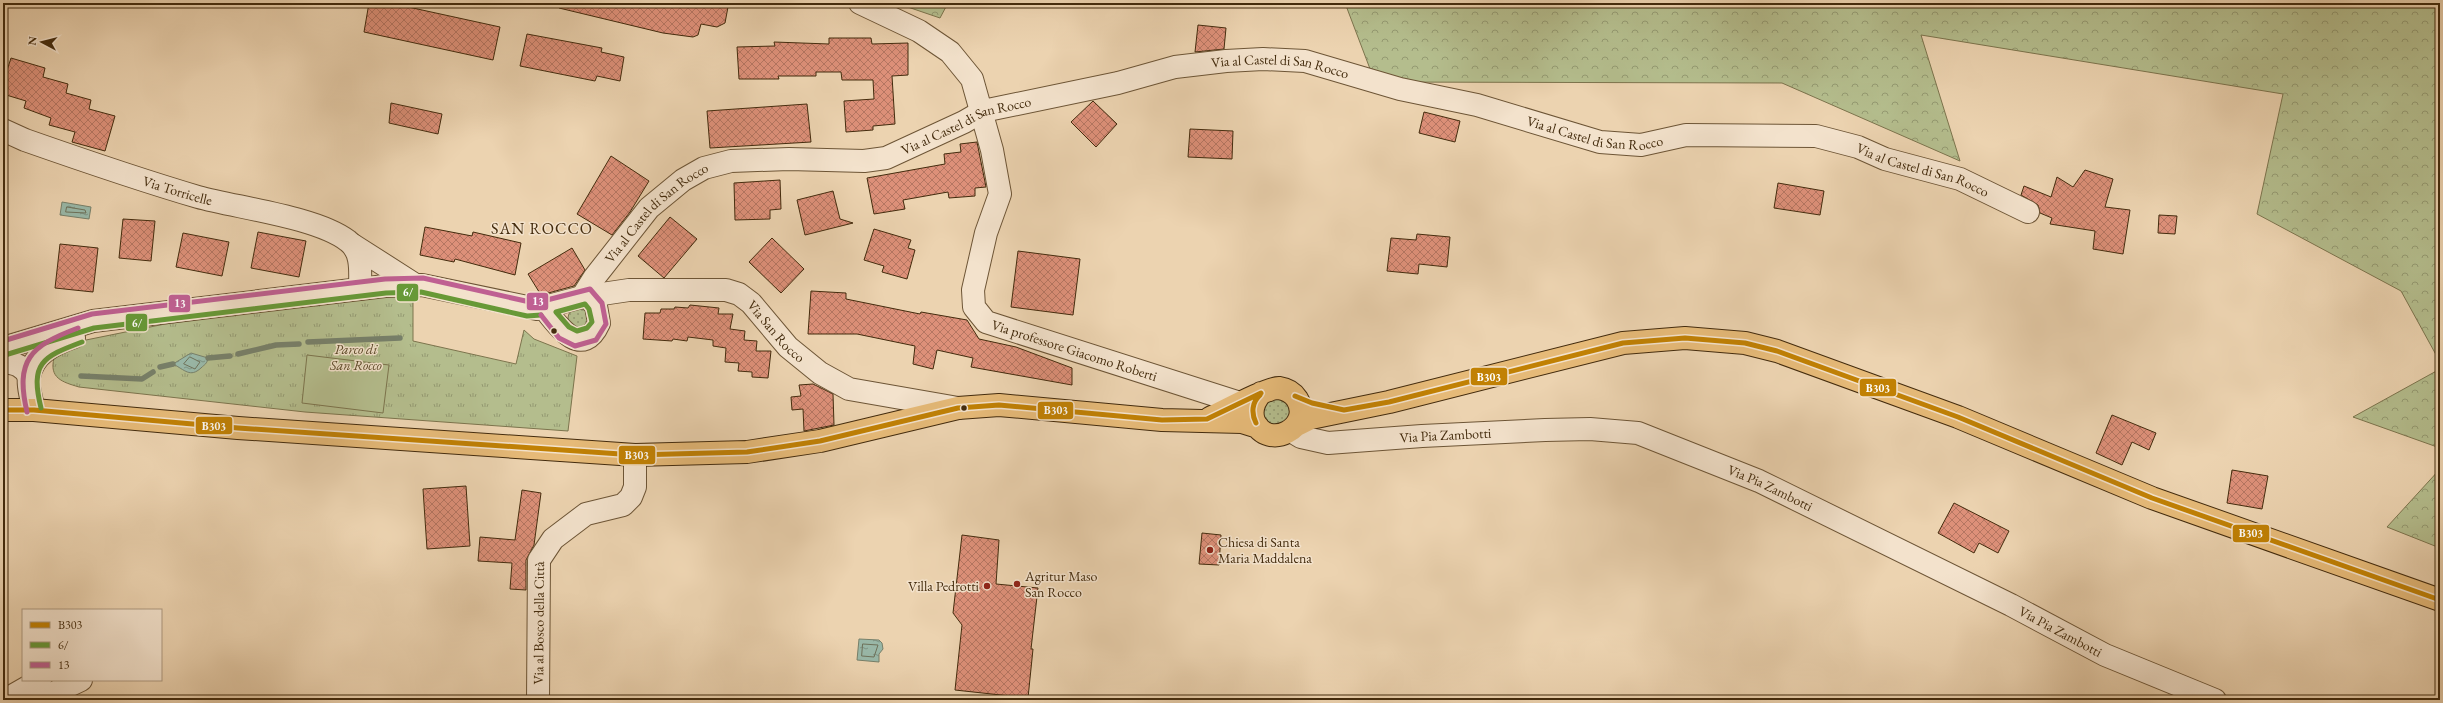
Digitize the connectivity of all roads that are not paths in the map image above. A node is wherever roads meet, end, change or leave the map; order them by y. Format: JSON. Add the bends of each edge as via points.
{"nodes":[{"id":1,"x":860,"y":3,"type":"edge"},
{"id":2,"x":983,"y":111,"type":"junction"},
{"id":3,"x":3,"y":130,"type":"edge"},
{"id":4,"x":2028,"y":212,"type":"dead end"},
{"id":5,"x":353,"y":245,"type":"junction"},
{"id":6,"x":414,"y":284,"type":"junction"},
{"id":7,"x":360,"y":289,"type":"junction"},
{"id":8,"x":585,"y":297,"type":"junction"},
{"id":9,"x":544,"y":308,"type":"junction"},
{"id":10,"x":141,"y":316,"type":"junction"},
{"id":11,"x":3,"y":348,"type":"edge"},
{"id":12,"x":3,"y":362,"type":"edge"},
{"id":13,"x":29,"y":377,"type":"junction"},
{"id":14,"x":1194,"y":389,"type":"junction"},
{"id":15,"x":1295,"y":396,"type":"junction"},
{"id":16,"x":1252,"y":398,"type":"junction"},
{"id":17,"x":958,"y":408,"type":"junction"},
{"id":18,"x":3,"y":410,"type":"edge"},
{"id":19,"x":34,"y":410,"type":"junction"},
{"id":20,"x":1344,"y":410,"type":"junction"},
{"id":21,"x":1204,"y":420,"type":"junction"},
{"id":22,"x":1258,"y":427,"type":"junction"},
{"id":23,"x":1294,"y":428,"type":"junction"},
{"id":24,"x":635,"y":455,"type":"junction"},
{"id":25,"x":2440,"y":600,"type":"edge"},
{"id":26,"x":38,"y":681,"type":"edge"},
{"id":27,"x":79,"y":681,"type":"edge"},
{"id":28,"x":5,"y":700,"type":"edge"},
{"id":29,"x":39,"y":700,"type":"edge"},
{"id":30,"x":538,"y":700,"type":"edge"},
{"id":31,"x":2215,"y":700,"type":"edge"}],
"edges":[{"from":1,"to":2,"type":"street","name":"Via professore Giacomo Roberti","via":[[919,31],[950,52],[972,79]]},
{"from":2,"to":4,"type":"street","name":"Via al Castel di San Rocco","via":[[1118,83],[1175,68],[1255,60],[1305,61],[1400,89],[1477,105],[1600,142],[1641,145],[1686,134],[1816,136],[1858,147],[1885,159],[1960,179]]},
{"from":2,"to":8,"type":"street","name":"Via al Castel di San Rocco","via":[[886,158],[864,161],[731,161],[704,168],[684,180],[649,208],[594,278]]},
{"from":2,"to":14,"type":"street","name":"Via professore Giacomo Roberti","via":[[1000,194],[986,233],[973,290],[974,307],[986,322]]},
{"from":3,"to":5,"type":"street","name":"Via Torricelle","via":[[197,196],[306,222],[342,237]]},
{"from":5,"to":6,"type":"street","name":"Via Torricelle"},
{"from":5,"to":7,"type":"street","via":[[359,255]]},
{"from":6,"to":7,"type":"street","name":"Via San Rocco"},
{"from":6,"to":9,"type":"street","name":"Via San Rocco","via":[[529,309]]},
{"from":7,"to":10,"type":"street","name":"Via San Rocco"},
{"from":8,"to":9,"type":"street","name":"Via San Rocco"},
{"from":8,"to":9,"type":"street","via":[[596,306],[599,323],[592,334],[583,339],[576,339],[564,333]]},
{"from":8,"to":17,"type":"street","name":"Via San Rocco","via":[[629,290],[726,290],[739,294],[751,304],[788,347],[820,373],[849,389]]},
{"from":10,"to":11,"type":"street","name":"Via San Rocco","via":[[92,321]]},
{"from":10,"to":13,"type":"street","name":"Via San Rocco","via":[[93,330],[49,348],[34,364]]},
{"from":12,"to":13,"type":"street","via":[[20,366]]},
{"from":13,"to":19,"type":"street"},
{"from":14,"to":16,"type":"street","name":"Via professore Giacomo Roberti"},
{"from":14,"to":21,"type":"street"},
{"from":15,"to":16,"type":"main road","via":[[1275,387]]},
{"from":15,"to":20,"type":"main road","via":[[1312,403]]},
{"from":15,"to":23,"type":"main road","via":[[1301,410]]},
{"from":16,"to":21,"type":"main road"},
{"from":16,"to":22,"type":"main road","via":[[1252,415]]},
{"from":17,"to":21,"type":"main road","via":[[999,405],[1162,420]]},
{"from":17,"to":24,"type":"main road","via":[[820,441],[747,452]]},
{"from":18,"to":19,"type":"main road"},
{"from":19,"to":24,"type":"main road","via":[[238,428]]},
{"from":20,"to":23,"type":"main road","via":[[1311,418]]},
{"from":20,"to":25,"type":"main road","via":[[1389,402],[1623,343],[1684,338],[1745,343],[1777,351],[1958,417],[2152,498]]},
{"from":21,"to":22,"type":"main road","via":[[1242,422]]},
{"from":22,"to":23,"type":"main road","via":[[1264,432],[1278,436]]},
{"from":23,"to":31,"type":"street","name":"Via Pia Zambotti","via":[[1301,436],[1328,443],[1552,430],[1590,429],[1638,433],[1759,481],[2011,605],[2105,655]]},
{"from":24,"to":30,"type":"street","name":"Via al Bosco della Città","via":[[636,487],[631,497],[623,505],[586,514],[553,539],[539,560]]},
{"from":26,"to":28,"type":"street"},
{"from":27,"to":29,"type":"street"}]}
